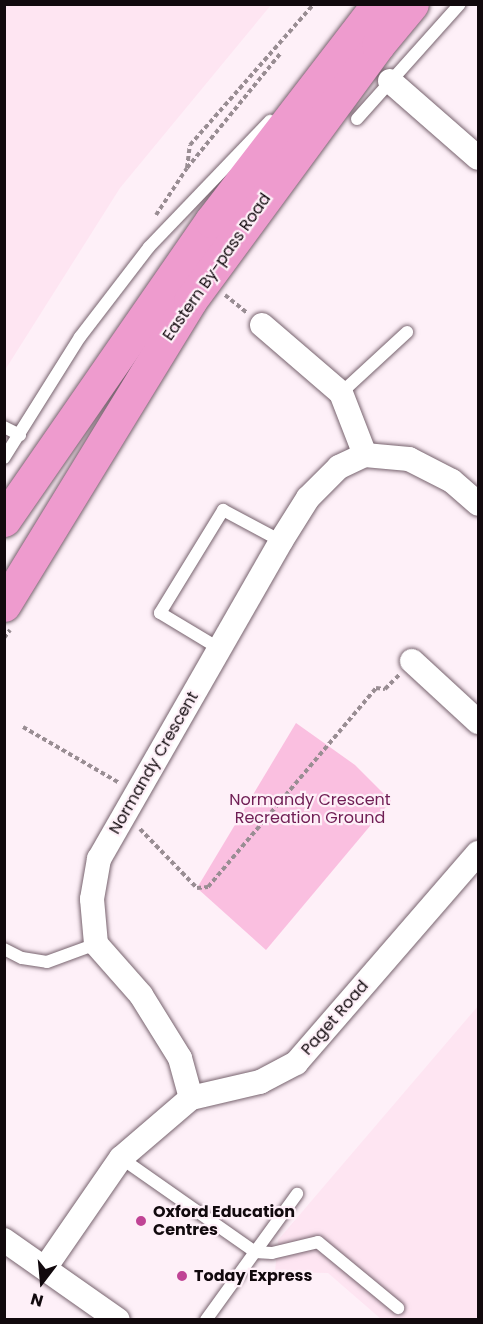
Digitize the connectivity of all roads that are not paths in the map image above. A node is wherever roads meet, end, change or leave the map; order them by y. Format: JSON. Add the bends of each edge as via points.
{"nodes":[{"id":1,"x":412,"y":4,"type":"edge"},
{"id":2,"x":460,"y":4,"type":"edge"},
{"id":3,"x":368,"y":16,"type":"edge"},
{"id":4,"x":390,"y":81,"type":"junction"},
{"id":5,"x":357,"y":119,"type":"dead end"},
{"id":6,"x":478,"y":158,"type":"edge"},
{"id":7,"x":262,"y":325,"type":"dead end"},
{"id":8,"x":407,"y":332,"type":"dead end"},
{"id":9,"x":341,"y":393,"type":"junction"},
{"id":10,"x":4,"y":427,"type":"edge"},
{"id":11,"x":20,"y":435,"type":"junction"},
{"id":12,"x":365,"y":455,"type":"junction"},
{"id":13,"x":4,"y":458,"type":"edge"},
{"id":14,"x":478,"y":504,"type":"edge"},
{"id":15,"x":4,"y":520,"type":"edge"},
{"id":16,"x":281,"y":541,"type":"junction"},
{"id":17,"x":4,"y":604,"type":"edge"},
{"id":18,"x":219,"y":649,"type":"junction"},
{"id":19,"x":412,"y":662,"type":"road end"},
{"id":20,"x":478,"y":722,"type":"edge"},
{"id":21,"x":478,"y":854,"type":"edge"},
{"id":22,"x":96,"y":944,"type":"junction"},
{"id":23,"x":4,"y":949,"type":"edge"},
{"id":24,"x":191,"y":1098,"type":"junction"},
{"id":25,"x":121,"y":1158,"type":"junction"},
{"id":26,"x":297,"y":1194,"type":"dead end"},
{"id":27,"x":4,"y":1240,"type":"edge"},
{"id":28,"x":255,"y":1252,"type":"junction"},
{"id":29,"x":45,"y":1268,"type":"junction"},
{"id":30,"x":398,"y":1308,"type":"dead end"},
{"id":31,"x":118,"y":1320,"type":"edge"},
{"id":32,"x":206,"y":1320,"type":"edge"}],
"edges":[{"from":1,"to":17,"type":"highway","name":"Eastern By-pass Road","via":[[190,301]]},
{"from":2,"to":4,"type":"lane"},
{"from":3,"to":11,"type":"lane","via":[[149,247],[80,337]]},
{"from":3,"to":15,"type":"highway","name":"Eastern By-pass Road","via":[[211,221]]},
{"from":4,"to":5,"type":"lane"},
{"from":4,"to":6,"type":"street"},
{"from":7,"to":9,"type":"street"},
{"from":8,"to":9,"type":"lane"},
{"from":9,"to":12,"type":"street"},
{"from":10,"to":11,"type":"lane"},
{"from":11,"to":13,"type":"lane"},
{"from":12,"to":14,"type":"street","via":[[409,459],[452,481]]},
{"from":12,"to":16,"type":"street","name":"Normandy Crescent","via":[[339,468],[308,498]]},
{"from":16,"to":18,"type":"street","name":"Normandy Crescent"},
{"from":16,"to":18,"type":"lane","via":[[223,510],[160,613]]},
{"from":18,"to":22,"type":"street","name":"Normandy Crescent","via":[[99,860],[92,899]]},
{"from":19,"to":20,"type":"street"},
{"from":21,"to":24,"type":"street","name":"Paget Road","via":[[296,1064],[260,1082]]},
{"from":22,"to":23,"type":"lane","via":[[47,962],[22,958]]},
{"from":22,"to":24,"type":"street","via":[[141,995],[180,1058]]},
{"from":24,"to":25,"type":"street","name":"Paget Road"},
{"from":25,"to":28,"type":"lane"},
{"from":25,"to":29,"type":"street","name":"Paget Road"},
{"from":26,"to":28,"type":"lane"},
{"from":27,"to":29,"type":"street"},
{"from":28,"to":30,"type":"lane","via":[[272,1253],[318,1242]]},
{"from":28,"to":32,"type":"lane"},
{"from":29,"to":31,"type":"street"}]}
